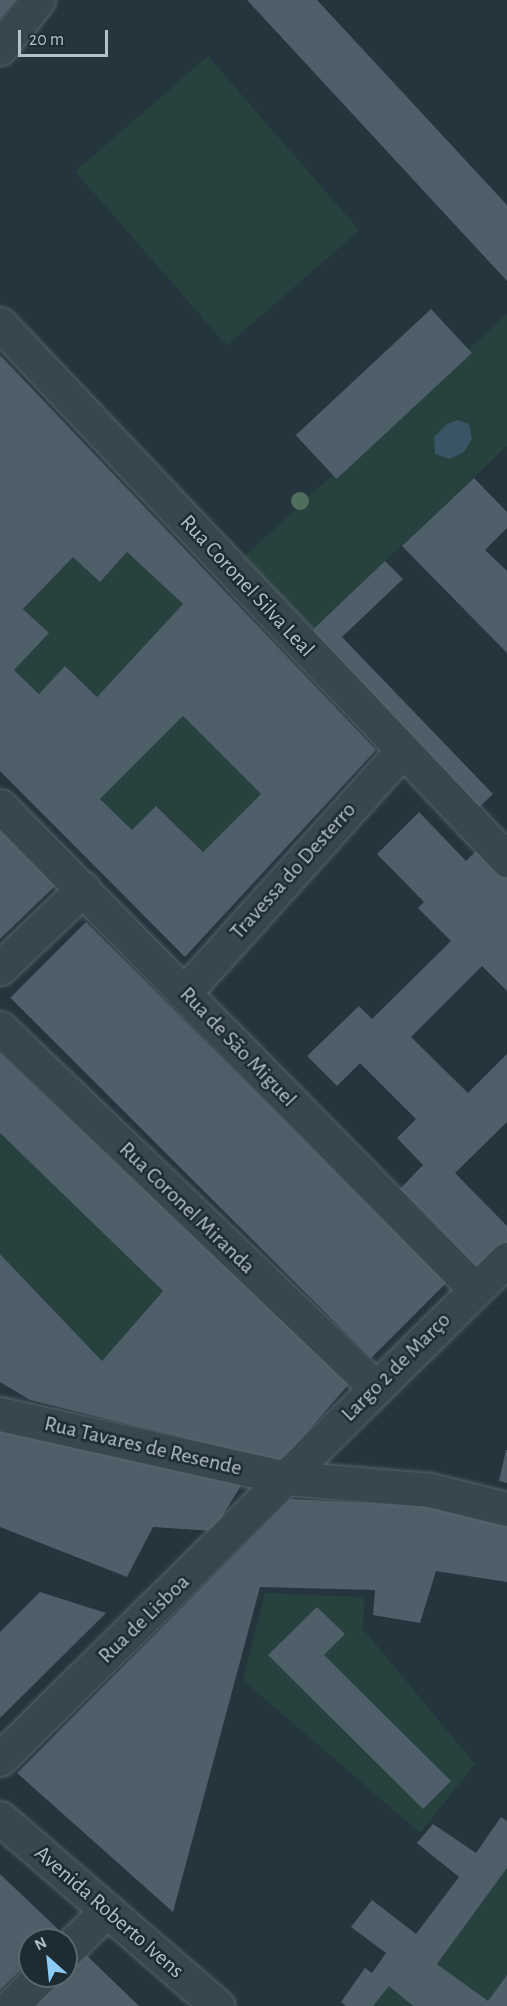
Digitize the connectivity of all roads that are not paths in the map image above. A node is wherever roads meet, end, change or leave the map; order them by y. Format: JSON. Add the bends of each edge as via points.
{"nodes":[{"id":1,"x":37,"y":1,"type":"edge"},
{"id":2,"x":0,"y":48,"type":"edge"},
{"id":3,"x":0,"y":324,"type":"edge"},
{"id":4,"x":402,"y":751,"type":"junction"},
{"id":5,"x":0,"y":806,"type":"edge"},
{"id":6,"x":503,"y":848,"type":"edge"},
{"id":7,"x":83,"y":889,"type":"junction"},
{"id":8,"x":0,"y":968,"type":"edge"},
{"id":9,"x":185,"y":992,"type":"junction"},
{"id":10,"x":0,"y":1028,"type":"edge"},
{"id":11,"x":507,"y":1258,"type":"edge"},
{"id":12,"x":474,"y":1289,"type":"junction"},
{"id":13,"x":375,"y":1387,"type":"junction"},
{"id":14,"x":2,"y":1412,"type":"edge"},
{"id":15,"x":287,"y":1478,"type":"junction"},
{"id":16,"x":507,"y":1509,"type":"edge"},
{"id":17,"x":0,"y":1759,"type":"edge"},
{"id":18,"x":0,"y":1818,"type":"edge"},
{"id":19,"x":107,"y":1910,"type":"junction"},
{"id":20,"x":78,"y":1939,"type":"edge"},
{"id":21,"x":29,"y":1988,"type":"edge"},
{"id":22,"x":11,"y":2006,"type":"edge"},
{"id":23,"x":218,"y":2006,"type":"edge"}],
"edges":[{"from":1,"to":2,"type":"street"},
{"from":3,"to":4,"type":"street","name":"Rua Coronel Silva Leal"},
{"from":4,"to":6,"type":"street","name":"Rua Coronel Silva Leal"},
{"from":4,"to":9,"type":"street","name":"Travessa do Desterro"},
{"from":5,"to":7,"type":"street","name":"Rua de São Miguel"},
{"from":7,"to":8,"type":"street"},
{"from":7,"to":9,"type":"street","name":"Rua de São Miguel"},
{"from":9,"to":12,"type":"street","name":"Rua de São Miguel"},
{"from":10,"to":13,"type":"street","name":"Rua Coronel Miranda"},
{"from":11,"to":12,"type":"street","name":"Largo 2 de Março"},
{"from":12,"to":13,"type":"street","name":"Largo 2 de Março"},
{"from":13,"to":15,"type":"street","name":"Largo 2 de Março"},
{"from":14,"to":15,"type":"street","name":"Rua Tavares de Resende"},
{"from":15,"to":16,"type":"street","name":"Rua Tavares de Resende","via":[[430,1490]]},
{"from":15,"to":17,"type":"street","name":"Rua de Lisboa"},
{"from":18,"to":19,"type":"street","name":"Avenida Roberto Ivens"},
{"from":19,"to":20,"type":"street"},
{"from":19,"to":23,"type":"street","name":"Avenida Roberto Ivens"},
{"from":21,"to":22,"type":"street"}]}
